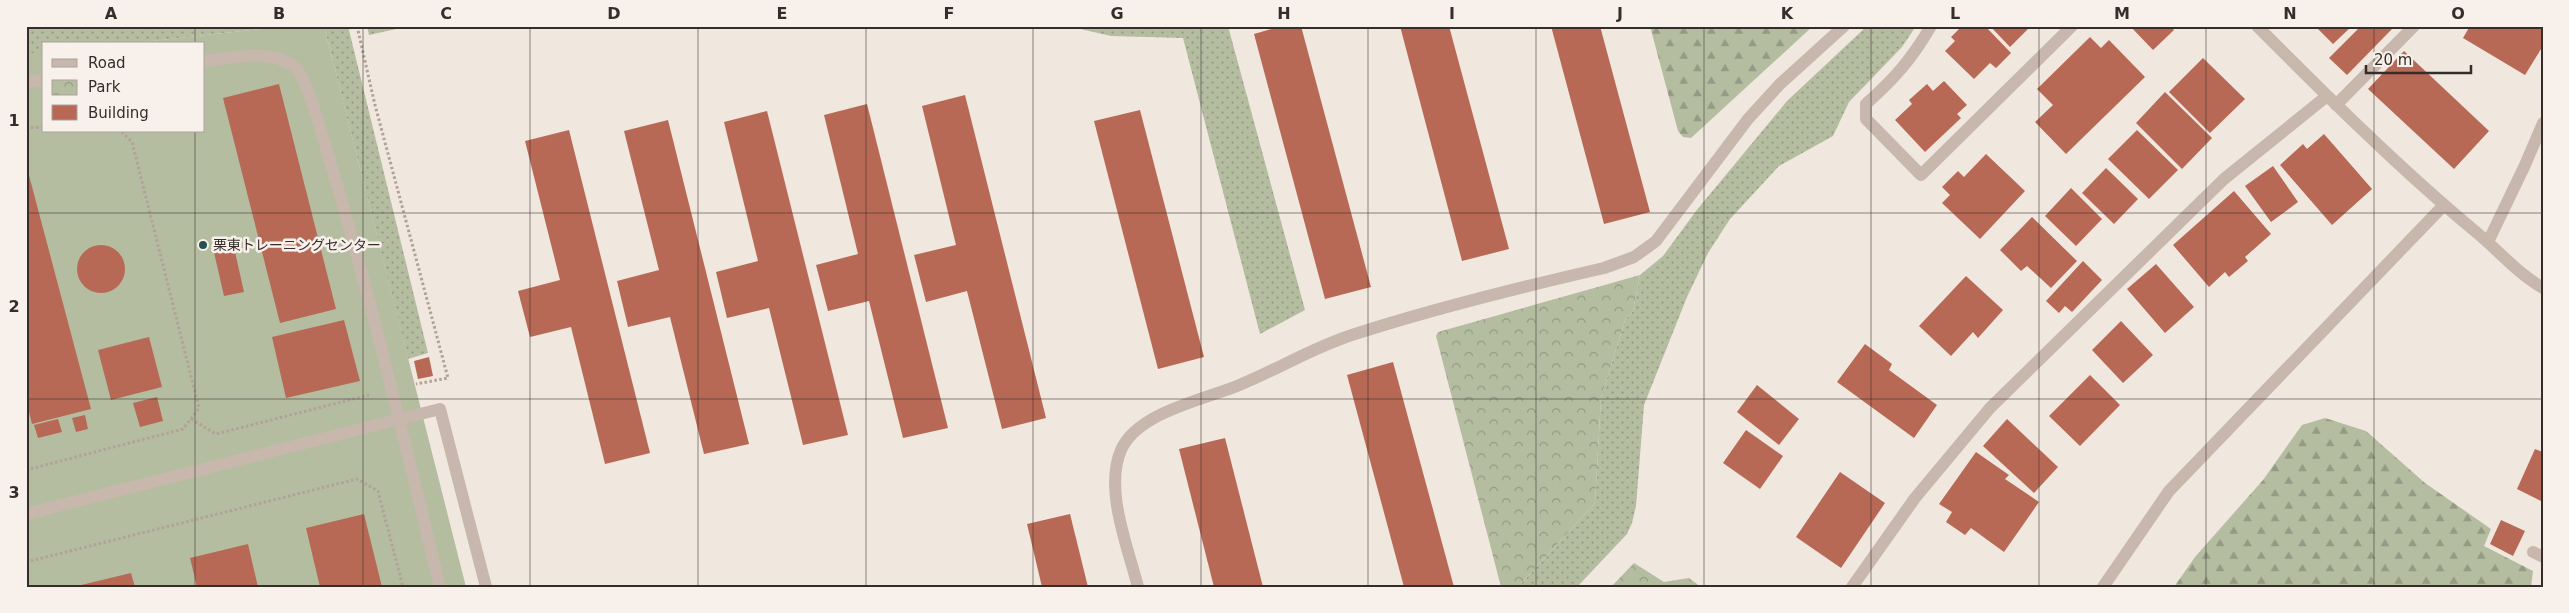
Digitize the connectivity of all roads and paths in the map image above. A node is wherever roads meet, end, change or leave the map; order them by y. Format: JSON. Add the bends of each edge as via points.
{"nodes":[{"id":1,"x":357,"y":26,"type":"edge"},
{"id":2,"x":1844,"y":26,"type":"edge"},
{"id":3,"x":1931,"y":26,"type":"edge"},
{"id":4,"x":2072,"y":26,"type":"edge"},
{"id":5,"x":2257,"y":26,"type":"edge"},
{"id":6,"x":2414,"y":26,"type":"edge"},
{"id":7,"x":205,"y":62,"type":"edge"},
{"id":8,"x":42,"y":80,"type":"edge"},
{"id":9,"x":26,"y":82,"type":"edge"},
{"id":10,"x":2332,"y":100,"type":"junction"},
{"id":11,"x":2543,"y":123,"type":"edge"},
{"id":12,"x":42,"y":126,"type":"edge"},
{"id":13,"x":26,"y":128,"type":"edge"},
{"id":14,"x":121,"y":132,"type":"edge"},
{"id":15,"x":2444,"y":205,"type":"junction"},
{"id":16,"x":2488,"y":242,"type":"junction"},
{"id":17,"x":2543,"y":288,"type":"edge"},
{"id":18,"x":392,"y":390,"type":"junction"},
{"id":19,"x":399,"y":418,"type":"junction"},
{"id":20,"x":191,"y":419,"type":"junction"},
{"id":21,"x":26,"y":470,"type":"edge"},
{"id":22,"x":26,"y":514,"type":"edge"},
{"id":23,"x":26,"y":562,"type":"edge"},
{"id":24,"x":403,"y":587,"type":"edge"},
{"id":25,"x":440,"y":587,"type":"edge"},
{"id":26,"x":486,"y":587,"type":"edge"},
{"id":27,"x":1138,"y":587,"type":"edge"},
{"id":28,"x":1852,"y":587,"type":"edge"},
{"id":29,"x":2103,"y":587,"type":"edge"}],
"edges":[{"from":1,"to":18,"type":"path","via":[[433,331],[448,378]]},
{"from":2,"to":27,"type":"street","via":[[1780,84],[1748,119],[1656,241],[1634,257],[1604,268],[1354,334],[1292,359],[1239,386],[1153,418],[1134,431],[1121,449],[1114,470],[1114,492]]},
{"from":3,"to":4,"type":"street","via":[[1915,54],[1897,76],[1866,104],[1866,119],[1921,175]]},
{"from":5,"to":10,"type":"street"},
{"from":6,"to":10,"type":"street"},
{"from":7,"to":18,"type":"street","via":[[278,57],[297,69],[309,95],[354,239]]},
{"from":8,"to":9,"type":"street"},
{"from":10,"to":15,"type":"street"},
{"from":10,"to":28,"type":"street","via":[[2224,179],[1990,408],[1915,498]]},
{"from":11,"to":16,"type":"street"},
{"from":12,"to":13,"type":"path"},
{"from":14,"to":20,"type":"path","via":[[132,142],[199,408]]},
{"from":15,"to":16,"type":"street"},
{"from":15,"to":29,"type":"street","via":[[2169,491]]},
{"from":16,"to":17,"type":"street","via":[[2523,276]]},
{"from":18,"to":19,"type":"street"},
{"from":18,"to":20,"type":"path","via":[[216,434]]},
{"from":19,"to":22,"type":"street"},
{"from":19,"to":25,"type":"street"},
{"from":19,"to":26,"type":"street","via":[[440,409]]},
{"from":20,"to":21,"type":"path","via":[[183,430]]},
{"from":23,"to":24,"type":"path","via":[[357,479],[378,491]]}]}
